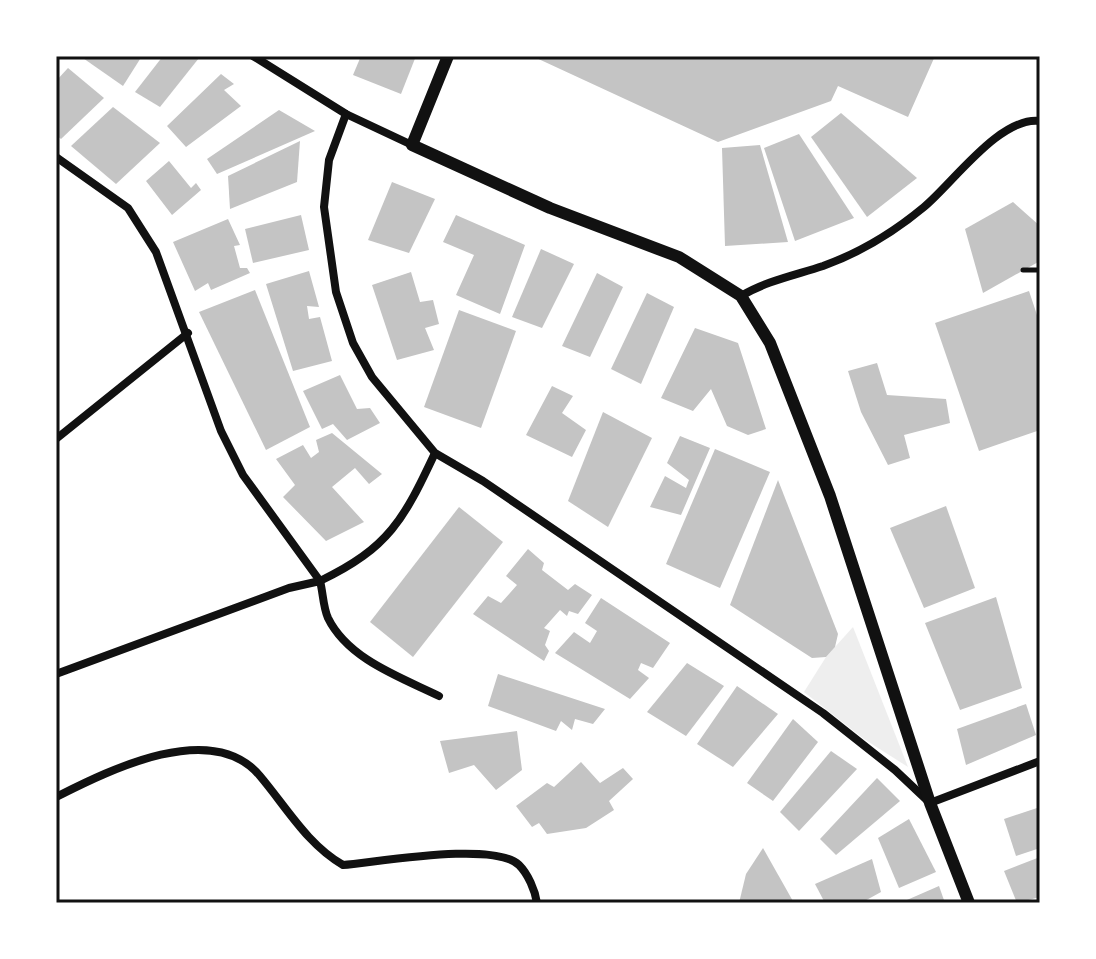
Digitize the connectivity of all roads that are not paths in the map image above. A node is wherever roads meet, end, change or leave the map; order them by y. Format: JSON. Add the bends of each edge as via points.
{"nodes":[{"id":1,"x":253,"y":56,"type":"edge"},
{"id":2,"x":448,"y":56,"type":"edge"},
{"id":3,"x":346,"y":114,"type":"junction"},
{"id":4,"x":1040,"y":121,"type":"edge"},
{"id":5,"x":412,"y":145,"type":"junction"},
{"id":6,"x":56,"y":157,"type":"edge"},
{"id":7,"x":1023,"y":270,"type":"dead end"},
{"id":8,"x":1040,"y":270,"type":"edge"},
{"id":9,"x":741,"y":296,"type":"junction"},
{"id":10,"x":188,"y":333,"type":"junction"},
{"id":11,"x":56,"y":439,"type":"edge"},
{"id":12,"x":435,"y":453,"type":"junction"},
{"id":13,"x":320,"y":581,"type":"junction"},
{"id":14,"x":56,"y":674,"type":"edge"},
{"id":15,"x":439,"y":696,"type":"dead end"},
{"id":16,"x":1040,"y":761,"type":"edge"},
{"id":17,"x":56,"y":797,"type":"edge"},
{"id":18,"x":930,"y":803,"type":"junction"},
{"id":19,"x":537,"y":903,"type":"edge"},
{"id":20,"x":969,"y":903,"type":"edge"}],
"edges":[{"from":1,"to":3,"type":"street"},
{"from":2,"to":5,"type":"street"},
{"from":3,"to":5,"type":"street"},
{"from":3,"to":12,"type":"street","via":[[329,160],[324,207],[336,292],[353,343],[372,377]]},
{"from":4,"to":9,"type":"street","via":[[1018,123],[989,143],[887,235],[827,265]]},
{"from":5,"to":9,"type":"street","via":[[550,208],[679,257]]},
{"from":6,"to":10,"type":"street","via":[[128,208],[156,252]]},
{"from":7,"to":8,"type":"lane"},
{"from":9,"to":18,"type":"street","via":[[770,343],[830,496]]},
{"from":10,"to":11,"type":"street"},
{"from":10,"to":13,"type":"street","via":[[221,431],[243,475]]},
{"from":12,"to":13,"type":"street","via":[[408,511],[389,536]]},
{"from":12,"to":18,"type":"street","via":[[823,713]]},
{"from":13,"to":14,"type":"street"},
{"from":13,"to":15,"type":"street","via":[[328,618],[351,647]]},
{"from":16,"to":18,"type":"street"},
{"from":17,"to":19,"type":"street","via":[[120,765],[210,750],[234,756],[258,773],[322,853],[343,865],[493,853],[518,864]]},
{"from":18,"to":20,"type":"street"}]}
